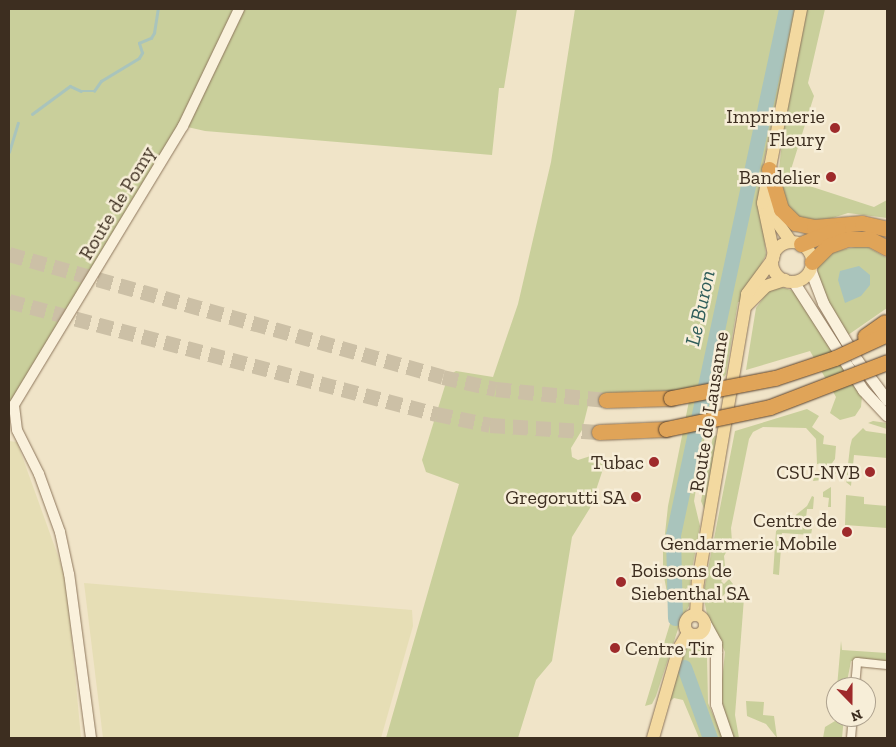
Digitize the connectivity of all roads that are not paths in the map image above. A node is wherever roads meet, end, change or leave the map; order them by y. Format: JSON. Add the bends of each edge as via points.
{"nodes":[{"id":1,"x":238,"y":9,"type":"edge"},
{"id":2,"x":801,"y":9,"type":"edge"},
{"id":3,"x":769,"y":169,"type":"junction"},
{"id":4,"x":767,"y":185,"type":"junction"},
{"id":5,"x":856,"y":223,"type":"junction"},
{"id":6,"x":887,"y":229,"type":"edge"},
{"id":7,"x":796,"y":243,"type":"junction"},
{"id":8,"x":887,"y":248,"type":"edge"},
{"id":9,"x":773,"y":257,"type":"junction"},
{"id":10,"x":811,"y":265,"type":"junction"},
{"id":11,"x":789,"y":281,"type":"junction"},
{"id":12,"x":747,"y":305,"type":"junction"},
{"id":13,"x":887,"y":325,"type":"edge"},
{"id":14,"x":887,"y":360,"type":"edge"},
{"id":15,"x":606,"y":400,"type":"tunnel mouth"},
{"id":16,"x":887,"y":400,"type":"edge"},
{"id":17,"x":11,"y":407,"type":"edge"},
{"id":18,"x":887,"y":416,"type":"edge"},
{"id":19,"x":599,"y":432,"type":"tunnel mouth"},
{"id":20,"x":701,"y":619,"type":"junction"},
{"id":21,"x":693,"y":634,"type":"junction"},
{"id":22,"x":716,"y":652,"type":"junction"},
{"id":23,"x":887,"y":665,"type":"edge"},
{"id":24,"x":856,"y":677,"type":"edge"},
{"id":25,"x":91,"y":738,"type":"edge"},
{"id":26,"x":653,"y":738,"type":"edge"},
{"id":27,"x":728,"y":738,"type":"edge"}],
"edges":[{"from":1,"to":17,"type":"street","name":"Route de Pomy","via":[[182,126]]},
{"from":2,"to":3,"type":"main road"},
{"from":3,"to":4,"type":"main road"},
{"from":3,"to":5,"type":"highway","via":[[780,206],[792,220],[814,227]]},
{"from":4,"to":7,"type":"main road","via":[[775,219]]},
{"from":4,"to":9,"type":"main road","via":[[763,212]]},
{"from":5,"to":6,"type":"highway"},
{"from":5,"to":7,"type":"highway"},
{"from":7,"to":9,"type":"main road","via":[[781,246]]},
{"from":7,"to":10,"type":"main road","via":[[808,250]]},
{"from":8,"to":10,"type":"highway","via":[[870,240],[847,239],[828,246]]},
{"from":9,"to":11,"type":"main road","via":[[774,270]]},
{"from":9,"to":12,"type":"main road","name":"Route de Lausanne","via":[[750,287]]},
{"from":10,"to":11,"type":"main road","via":[[802,278]]},
{"from":10,"to":16,"type":"main road","via":[[823,303],[857,360]]},
{"from":11,"to":12,"type":"main road","via":[[766,286]]},
{"from":11,"to":18,"type":"main road","via":[[858,382]]},
{"from":12,"to":20,"type":"main road","name":"Route de Lausanne","via":[[698,582]]},
{"from":13,"to":15,"type":"highway","bridge":true,"via":[[795,372],[738,388],[671,398]]},
{"from":14,"to":19,"type":"highway","bridge":true,"via":[[848,378],[756,411],[666,429]]},
{"from":17,"to":25,"type":"street","via":[[17,430],[39,474],[60,532],[69,574]]},
{"from":20,"to":21,"type":"main road","via":[[704,630]]},
{"from":20,"to":21,"type":"main road","via":[[686,620]]},
{"from":20,"to":22,"type":"main road","via":[[715,637]]},
{"from":21,"to":22,"type":"main road"},
{"from":21,"to":26,"type":"main road","via":[[679,648]]},
{"from":22,"to":27,"type":"main road","via":[[716,704]]},
{"from":23,"to":24,"type":"street","via":[[857,662]]}]}
